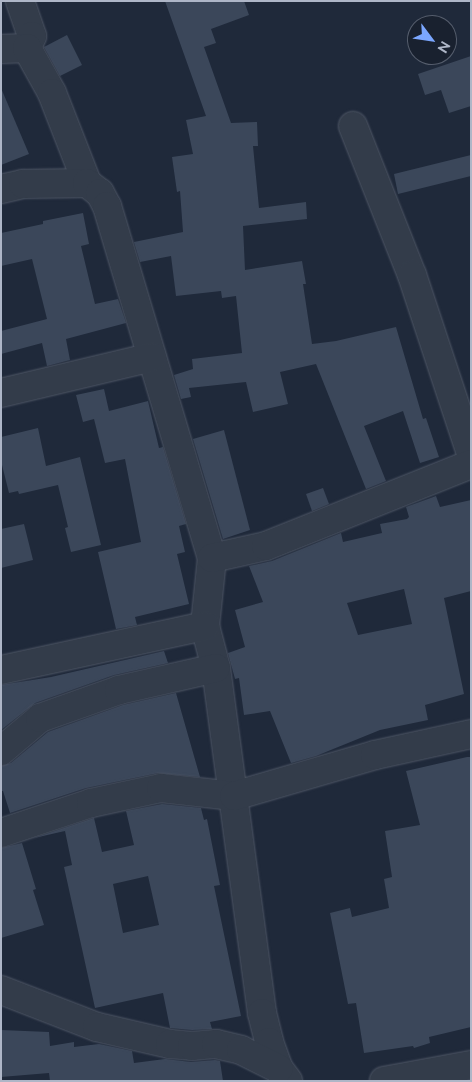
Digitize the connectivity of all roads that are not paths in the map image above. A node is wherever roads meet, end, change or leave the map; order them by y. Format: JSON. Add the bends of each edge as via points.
{"nodes":[{"id":1,"x":20,"y":1,"type":"edge"},
{"id":2,"x":14,"y":49,"type":"edge"},
{"id":3,"x":353,"y":126,"type":"dead end"},
{"id":4,"x":87,"y":183,"type":"junction"},
{"id":5,"x":1,"y":189,"type":"edge"},
{"id":6,"x":152,"y":357,"type":"junction"},
{"id":7,"x":1,"y":393,"type":"edge"},
{"id":8,"x":471,"y":453,"type":"edge"},
{"id":9,"x":471,"y":464,"type":"edge"},
{"id":10,"x":212,"y":558,"type":"junction"},
{"id":11,"x":205,"y":626,"type":"junction"},
{"id":12,"x":216,"y":668,"type":"junction"},
{"id":13,"x":1,"y":670,"type":"edge"},
{"id":14,"x":471,"y":734,"type":"edge"},
{"id":15,"x":1,"y":751,"type":"edge"},
{"id":16,"x":234,"y":796,"type":"junction"},
{"id":17,"x":1,"y":833,"type":"edge"},
{"id":18,"x":1,"y":990,"type":"edge"},
{"id":19,"x":454,"y":1072,"type":"edge"},
{"id":20,"x":283,"y":1075,"type":"edge"},
{"id":21,"x":384,"y":1081,"type":"edge"}],
"edges":[{"from":1,"to":2,"type":"street","via":[[32,36]]},
{"from":2,"to":4,"type":"street","via":[[52,93]]},
{"from":3,"to":8,"type":"street","via":[[412,275]]},
{"from":4,"to":5,"type":"street","via":[[24,184]]},
{"from":4,"to":6,"type":"street","via":[[100,193],[106,206]]},
{"from":6,"to":7,"type":"street"},
{"from":6,"to":10,"type":"street"},
{"from":9,"to":10,"type":"street","via":[[266,546]]},
{"from":10,"to":11,"type":"street"},
{"from":11,"to":12,"type":"street"},
{"from":11,"to":13,"type":"street"},
{"from":12,"to":15,"type":"street","via":[[119,690],[40,718]]},
{"from":12,"to":16,"type":"street"},
{"from":14,"to":16,"type":"street","via":[[375,755]]},
{"from":16,"to":17,"type":"street","via":[[161,788],[91,803]]},
{"from":16,"to":20,"type":"street","via":[[262,1013],[269,1042]]},
{"from":18,"to":20,"type":"street","via":[[97,1027],[170,1044],[216,1044],[241,1050]]},
{"from":19,"to":21,"type":"street"}]}
